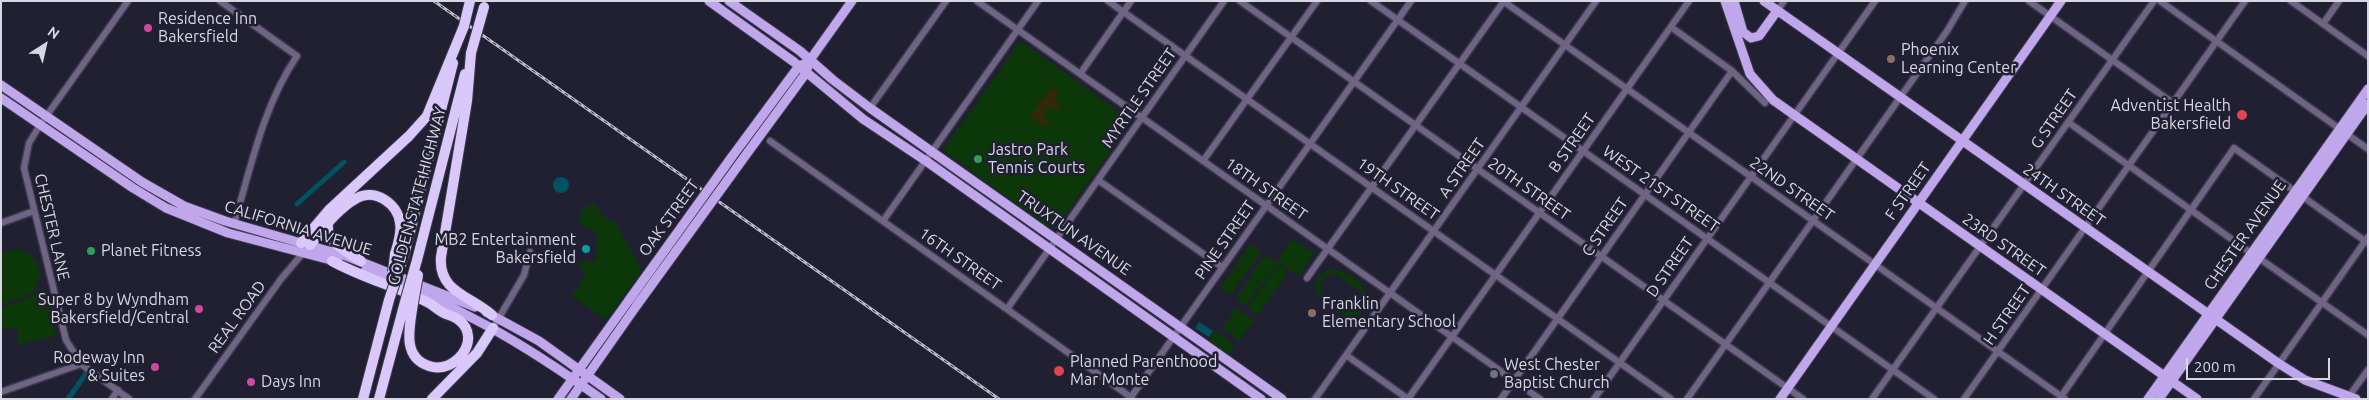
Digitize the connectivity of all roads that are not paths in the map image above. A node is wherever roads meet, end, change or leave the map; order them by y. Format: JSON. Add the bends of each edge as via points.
{"nodes":[{"id":1,"x":128,"y":1,"type":"edge"},
{"id":2,"x":220,"y":1,"type":"edge"},
{"id":3,"x":470,"y":1,"type":"edge"},
{"id":4,"x":709,"y":1,"type":"edge"},
{"id":5,"x":729,"y":1,"type":"edge"},
{"id":6,"x":852,"y":1,"type":"edge"},
{"id":7,"x":946,"y":1,"type":"edge"},
{"id":8,"x":977,"y":1,"type":"edge"},
{"id":9,"x":1038,"y":1,"type":"edge"},
{"id":10,"x":1108,"y":1,"type":"edge"},
{"id":11,"x":1131,"y":1,"type":"edge"},
{"id":12,"x":1224,"y":1,"type":"edge"},
{"id":13,"x":1240,"y":1,"type":"edge"},
{"id":14,"x":1316,"y":1,"type":"edge"},
{"id":15,"x":1371,"y":1,"type":"edge"},
{"id":16,"x":1411,"y":1,"type":"edge"},
{"id":17,"x":1503,"y":1,"type":"edge"},
{"id":18,"x":1596,"y":1,"type":"edge"},
{"id":19,"x":1689,"y":1,"type":"edge"},
{"id":20,"x":1725,"y":1,"type":"edge"},
{"id":21,"x":1734,"y":1,"type":"edge"},
{"id":22,"x":1764,"y":1,"type":"edge"},
{"id":23,"x":1784,"y":1,"type":"edge"},
{"id":24,"x":1875,"y":1,"type":"edge"},
{"id":25,"x":1965,"y":1,"type":"edge"},
{"id":26,"x":2029,"y":1,"type":"edge"},
{"id":27,"x":2061,"y":1,"type":"edge"},
{"id":28,"x":2154,"y":1,"type":"edge"},
{"id":29,"x":2160,"y":1,"type":"edge"},
{"id":30,"x":2245,"y":1,"type":"edge"},
{"id":31,"x":2291,"y":1,"type":"edge"},
{"id":32,"x":2340,"y":1,"type":"edge"},
{"id":33,"x":485,"y":4,"type":"edge"},
{"id":34,"x":1777,"y":11,"type":"junction"},
{"id":35,"x":1124,"y":12,"type":"junction"},
{"id":36,"x":2050,"y":16,"type":"junction"},
{"id":37,"x":1398,"y":20,"type":"junction"},
{"id":38,"x":2323,"y":24,"type":"junction"},
{"id":39,"x":1671,"y":27,"type":"junction"},
{"id":40,"x":1018,"y":30,"type":"junction"},
{"id":41,"x":1291,"y":37,"type":"junction"},
{"id":42,"x":2217,"y":42,"type":"junction"},
{"id":43,"x":1565,"y":45,"type":"junction"},
{"id":44,"x":1838,"y":54,"type":"junction"},
{"id":45,"x":1186,"y":56,"type":"junction"},
{"id":46,"x":2368,"y":56,"type":"edge"},
{"id":47,"x":810,"y":60,"type":"junction"},
{"id":48,"x":2112,"y":60,"type":"junction"},
{"id":49,"x":1460,"y":64,"type":"junction"},
{"id":50,"x":803,"y":70,"type":"junction"},
{"id":51,"x":1732,"y":71,"type":"junction"},
{"id":52,"x":1080,"y":74,"type":"junction"},
{"id":53,"x":1354,"y":82,"type":"junction"},
{"id":54,"x":443,"y":84,"type":"junction"},
{"id":55,"x":1,"y":86,"type":"edge"},
{"id":56,"x":2368,"y":88,"type":"edge"},
{"id":57,"x":1627,"y":89,"type":"junction"},
{"id":58,"x":1900,"y":97,"type":"junction"},
{"id":59,"x":1,"y":98,"type":"edge"},
{"id":60,"x":463,"y":98,"type":"junction"},
{"id":61,"x":1247,"y":99,"type":"junction"},
{"id":62,"x":1765,"y":103,"type":"dead end"},
{"id":63,"x":2173,"y":104,"type":"junction"},
{"id":64,"x":2368,"y":104,"type":"edge"},
{"id":65,"x":1521,"y":107,"type":"junction"},
{"id":66,"x":870,"y":108,"type":"junction"},
{"id":67,"x":46,"y":116,"type":"junction"},
{"id":68,"x":1794,"y":116,"type":"junction"},
{"id":69,"x":1142,"y":118,"type":"junction"},
{"id":70,"x":2068,"y":122,"type":"junction"},
{"id":71,"x":40,"y":124,"type":"junction"},
{"id":72,"x":761,"y":126,"type":"junction"},
{"id":73,"x":1416,"y":126,"type":"junction"},
{"id":74,"x":2343,"y":132,"type":"junction"},
{"id":75,"x":1689,"y":133,"type":"junction"},
{"id":76,"x":770,"y":141,"type":"dead end"},
{"id":77,"x":1961,"y":142,"type":"junction"},
{"id":78,"x":1310,"y":144,"type":"junction"},
{"id":79,"x":2368,"y":150,"type":"edge"},
{"id":80,"x":1583,"y":151,"type":"junction"},
{"id":81,"x":932,"y":152,"type":"junction"},
{"id":82,"x":1856,"y":159,"type":"junction"},
{"id":83,"x":926,"y":161,"type":"junction"},
{"id":84,"x":1203,"y":161,"type":"junction"},
{"id":85,"x":2129,"y":166,"type":"junction"},
{"id":86,"x":1477,"y":170,"type":"junction"},
{"id":87,"x":1751,"y":176,"type":"junction"},
{"id":88,"x":118,"y":178,"type":"junction"},
{"id":89,"x":1098,"y":180,"type":"junction"},
{"id":90,"x":2024,"y":186,"type":"junction"},
{"id":91,"x":1372,"y":187,"type":"junction"},
{"id":92,"x":157,"y":192,"type":"junction"},
{"id":93,"x":2299,"y":194,"type":"junction"},
{"id":94,"x":1645,"y":195,"type":"junction"},
{"id":95,"x":1918,"y":203,"type":"junction"},
{"id":96,"x":157,"y":204,"type":"junction"},
{"id":97,"x":1266,"y":206,"type":"junction"},
{"id":98,"x":193,"y":210,"type":"junction"},
{"id":99,"x":2192,"y":210,"type":"junction"},
{"id":100,"x":34,"y":212,"type":"junction"},
{"id":101,"x":1540,"y":213,"type":"junction"},
{"id":102,"x":185,"y":218,"type":"junction"},
{"id":103,"x":1813,"y":220,"type":"junction"},
{"id":104,"x":883,"y":222,"type":"junction"},
{"id":105,"x":1,"y":223,"type":"edge"},
{"id":106,"x":234,"y":224,"type":"junction"},
{"id":107,"x":328,"y":224,"type":"junction"},
{"id":108,"x":2085,"y":228,"type":"junction"},
{"id":109,"x":1434,"y":231,"type":"junction"},
{"id":110,"x":1707,"y":238,"type":"junction"},
{"id":111,"x":1056,"y":239,"type":"junction"},
{"id":112,"x":2367,"y":240,"type":"edge"},
{"id":113,"x":305,"y":247,"type":"junction"},
{"id":114,"x":1980,"y":247,"type":"junction"},
{"id":115,"x":1328,"y":249,"type":"junction"},
{"id":116,"x":1049,"y":250,"type":"junction"},
{"id":117,"x":530,"y":252,"type":"dead end"},
{"id":118,"x":400,"y":254,"type":"junction"},
{"id":119,"x":1601,"y":256,"type":"junction"},
{"id":120,"x":2255,"y":256,"type":"junction"},
{"id":121,"x":332,"y":261,"type":"junction"},
{"id":122,"x":361,"y":261,"type":"junction"},
{"id":123,"x":1875,"y":264,"type":"junction"},
{"id":124,"x":1222,"y":267,"type":"junction"},
{"id":125,"x":2148,"y":272,"type":"junction"},
{"id":126,"x":1496,"y":275,"type":"junction"},
{"id":127,"x":1308,"y":278,"type":"dead end"},
{"id":128,"x":1769,"y":282,"type":"junction"},
{"id":129,"x":2042,"y":290,"type":"junction"},
{"id":130,"x":1390,"y":293,"type":"junction"},
{"id":131,"x":1663,"y":300,"type":"junction"},
{"id":132,"x":2321,"y":302,"type":"junction"},
{"id":133,"x":409,"y":303,"type":"junction"},
{"id":134,"x":430,"y":304,"type":"junction"},
{"id":135,"x":1937,"y":308,"type":"junction"},
{"id":136,"x":1007,"y":309,"type":"junction"},
{"id":137,"x":495,"y":316,"type":"junction"},
{"id":138,"x":2211,"y":317,"type":"junction"},
{"id":139,"x":1558,"y":318,"type":"junction"},
{"id":140,"x":477,"y":320,"type":"junction"},
{"id":141,"x":1831,"y":326,"type":"junction"},
{"id":142,"x":1180,"y":327,"type":"junction"},
{"id":143,"x":493,"y":328,"type":"junction"},
{"id":144,"x":2105,"y":334,"type":"junction"},
{"id":145,"x":2368,"y":335,"type":"edge"},
{"id":146,"x":1173,"y":337,"type":"junction"},
{"id":147,"x":1452,"y":337,"type":"junction"},
{"id":148,"x":1725,"y":344,"type":"junction"},
{"id":149,"x":1998,"y":351,"type":"junction"},
{"id":150,"x":1346,"y":355,"type":"junction"},
{"id":151,"x":1620,"y":362,"type":"junction"},
{"id":152,"x":2278,"y":363,"type":"junction"},
{"id":153,"x":81,"y":364,"type":"junction"},
{"id":154,"x":579,"y":369,"type":"junction"},
{"id":155,"x":1893,"y":370,"type":"junction"},
{"id":156,"x":2368,"y":370,"type":"edge"},
{"id":157,"x":587,"y":376,"type":"junction"},
{"id":158,"x":2168,"y":378,"type":"junction"},
{"id":159,"x":572,"y":379,"type":"junction"},
{"id":160,"x":1514,"y":380,"type":"junction"},
{"id":161,"x":581,"y":385,"type":"junction"},
{"id":162,"x":1787,"y":388,"type":"junction"},
{"id":163,"x":118,"y":390,"type":"junction"},
{"id":164,"x":1,"y":392,"type":"edge"},
{"id":165,"x":1132,"y":398,"type":"edge"},
{"id":166,"x":2062,"y":398,"type":"edge"},
{"id":167,"x":2351,"y":398,"type":"edge"},
{"id":168,"x":112,"y":399,"type":"edge"},
{"id":169,"x":129,"y":399,"type":"edge"},
{"id":170,"x":195,"y":399,"type":"edge"},
{"id":171,"x":363,"y":399,"type":"edge"},
{"id":172,"x":379,"y":399,"type":"edge"},
{"id":173,"x":432,"y":399,"type":"edge"},
{"id":174,"x":558,"y":399,"type":"edge"},
{"id":175,"x":571,"y":399,"type":"edge"},
{"id":176,"x":601,"y":399,"type":"edge"},
{"id":177,"x":620,"y":399,"type":"edge"},
{"id":178,"x":1261,"y":399,"type":"edge"},
{"id":179,"x":1282,"y":399,"type":"edge"},
{"id":180,"x":1315,"y":399,"type":"edge"},
{"id":181,"x":1408,"y":399,"type":"edge"},
{"id":182,"x":1501,"y":399,"type":"edge"},
{"id":183,"x":1540,"y":399,"type":"edge"},
{"id":184,"x":1594,"y":399,"type":"edge"},
{"id":185,"x":1671,"y":399,"type":"edge"},
{"id":186,"x":1687,"y":399,"type":"edge"},
{"id":187,"x":1780,"y":399,"type":"edge"},
{"id":188,"x":1803,"y":399,"type":"edge"},
{"id":189,"x":1872,"y":399,"type":"edge"},
{"id":190,"x":1934,"y":399,"type":"edge"},
{"id":191,"x":1964,"y":399,"type":"edge"},
{"id":192,"x":2148,"y":399,"type":"edge"},
{"id":193,"x":2159,"y":399,"type":"edge"},
{"id":194,"x":2197,"y":399,"type":"edge"},
{"id":195,"x":2254,"y":399,"type":"edge"}],
"edges":[{"from":1,"to":67,"type":"street","name":"CHESTER LANE"},
{"from":2,"to":106,"type":"street","via":[[297,56],[270,107]]},
{"from":3,"to":54,"type":"highway","bridge":true},
{"from":4,"to":50,"type":"main road","name":"TRUXTUN AVENUE"},
{"from":5,"to":47,"type":"main road","name":"TRUXTUN AVENUE"},
{"from":6,"to":47,"type":"main road","name":"OAK STREET"},
{"from":7,"to":66,"type":"street"},
{"from":8,"to":40,"type":"street","name":"18TH STREET"},
{"from":9,"to":40,"type":"street"},
{"from":10,"to":35,"type":"street","name":"19TH STREET"},
{"from":11,"to":35,"type":"street"},
{"from":12,"to":45,"type":"street","name":"MYRTLE STREET"},
{"from":13,"to":41,"type":"street","name":"20TH STREET"},
{"from":14,"to":41,"type":"street"},
{"from":15,"to":37,"type":"street","name":"WEST 21ST STREET"},
{"from":16,"to":37,"type":"street","name":"PINE STREET"},
{"from":17,"to":43,"type":"street","name":"22ND STREET"},
{"from":17,"to":49,"type":"street"},
{"from":18,"to":43,"type":"street","name":"A STREET"},
{"from":19,"to":39,"type":"street","name":"B STREET"},
{"from":20,"to":68,"type":"main road","via":[[1750,74],[1768,96]]},
{"from":21,"to":34,"type":"main road","via":[[1743,32],[1751,38],[1759,36]]},
{"from":22,"to":34,"type":"main road","name":"24TH STREET"},
{"from":23,"to":34,"type":"street"},
{"from":24,"to":44,"type":"street","name":"D STREET"},
{"from":25,"to":58,"type":"street"},
{"from":26,"to":36,"type":"street"},
{"from":27,"to":36,"type":"main road","name":"F STREET"},
{"from":28,"to":48,"type":"street","name":"G STREET"},
{"from":29,"to":42,"type":"street"},
{"from":30,"to":42,"type":"street","name":"H STREET"},
{"from":31,"to":38,"type":"street"},
{"from":32,"to":38,"type":"street"},
{"from":33,"to":60,"type":"highway","bridge":true},
{"from":34,"to":44,"type":"main road","name":"24TH STREET"},
{"from":35,"to":45,"type":"street","name":"19TH STREET"},
{"from":35,"to":52,"type":"street"},
{"from":36,"to":48,"type":"street"},
{"from":36,"to":77,"type":"main road","name":"F STREET"},
{"from":37,"to":49,"type":"street","name":"WEST 21ST STREET"},
{"from":37,"to":53,"type":"street","name":"PINE STREET"},
{"from":38,"to":46,"type":"street"},
{"from":39,"to":51,"type":"street"},
{"from":39,"to":57,"type":"street","name":"B STREET"},
{"from":40,"to":52,"type":"street","name":"18TH STREET"},
{"from":40,"to":81,"type":"street"},
{"from":41,"to":53,"type":"street","name":"20TH STREET"},
{"from":41,"to":61,"type":"street"},
{"from":42,"to":63,"type":"street","name":"H STREET"},
{"from":42,"to":74,"type":"street"},
{"from":43,"to":57,"type":"street","name":"22ND STREET"},
{"from":43,"to":65,"type":"street","name":"A STREET"},
{"from":44,"to":58,"type":"main road","name":"24TH STREET"},
{"from":44,"to":68,"type":"street","name":"D STREET"},
{"from":45,"to":61,"type":"street","name":"19TH STREET"},
{"from":45,"to":69,"type":"street","name":"MYRTLE STREET"},
{"from":47,"to":50,"type":"main road","name":"OAK STREET"},
{"from":47,"to":66,"type":"main road","name":"TRUXTUN AVENUE"},
{"from":48,"to":63,"type":"street"},
{"from":48,"to":70,"type":"street","name":"G STREET"},
{"from":49,"to":65,"type":"street","name":"WEST 21ST STREET"},
{"from":49,"to":73,"type":"street"},
{"from":50,"to":72,"type":"main road","name":"OAK STREET"},
{"from":50,"to":83,"type":"main road","name":"TRUXTUN AVENUE","via":[[863,119]]},
{"from":51,"to":62,"type":"street"},
{"from":51,"to":75,"type":"street","name":"C STREET"},
{"from":52,"to":69,"type":"street","name":"18TH STREET"},
{"from":53,"to":73,"type":"street","name":"20TH STREET"},
{"from":53,"to":78,"type":"street","name":"PINE STREET"},
{"from":54,"to":113,"type":"highway","via":[[427,116],[329,210]]},
{"from":54,"to":118,"type":"highway","name":"GOLDEN STATE HIGHWAY"},
{"from":55,"to":67,"type":"main road","name":"CALIFORNIA AVENUE"},
{"from":56,"to":74,"type":"main road","name":"CHESTER AVENUE"},
{"from":57,"to":75,"type":"street","name":"22ND STREET"},
{"from":57,"to":80,"type":"street","name":"B STREET"},
{"from":58,"to":77,"type":"main road","name":"24TH STREET"},
{"from":58,"to":82,"type":"street"},
{"from":59,"to":71,"type":"main road","name":"CALIFORNIA AVENUE"},
{"from":60,"to":133,"type":"highway","name":"GOLDEN STATE HIGHWAY","bridge":true,"via":[[425,230]]},
{"from":60,"to":137,"type":"highway","via":[[440,270],[451,289]]},
{"from":61,"to":78,"type":"street","name":"19TH STREET"},
{"from":61,"to":84,"type":"street"},
{"from":63,"to":85,"type":"street","name":"H STREET"},
{"from":64,"to":74,"type":"main road","name":"CHESTER AVENUE"},
{"from":65,"to":80,"type":"street","name":"WEST 21ST STREET"},
{"from":65,"to":86,"type":"street","name":"A STREET"},
{"from":66,"to":81,"type":"main road","name":"TRUXTUN AVENUE"},
{"from":67,"to":71,"type":"street","name":"CHESTER LANE"},
{"from":67,"to":92,"type":"main road","name":"CALIFORNIA AVENUE"},
{"from":68,"to":82,"type":"main road","name":"23RD STREET"},
{"from":68,"to":87,"type":"street","name":"D STREET"},
{"from":69,"to":84,"type":"street","name":"18TH STREET"},
{"from":69,"to":89,"type":"street","name":"MYRTLE STREET"},
{"from":70,"to":85,"type":"street"},
{"from":70,"to":90,"type":"street","name":"G STREET"},
{"from":71,"to":88,"type":"main road","name":"CALIFORNIA AVENUE"},
{"from":71,"to":100,"type":"street","name":"CHESTER LANE","via":[[25,160],[25,176]]},
{"from":72,"to":154,"type":"main road","name":"OAK STREET","bridge":true},
{"from":72,"to":157,"type":"main road","name":"OAK STREET","bridge":true},
{"from":73,"to":86,"type":"street","name":"20TH STREET"},
{"from":73,"to":91,"type":"street"},
{"from":74,"to":79,"type":"street"},
{"from":74,"to":93,"type":"main road","name":"CHESTER AVENUE"},
{"from":75,"to":87,"type":"street","name":"22ND STREET"},
{"from":75,"to":94,"type":"street","name":"C STREET"},
{"from":76,"to":104,"type":"street","name":"16TH STREET"},
{"from":77,"to":90,"type":"main road","name":"24TH STREET"},
{"from":77,"to":95,"type":"main road","name":"F STREET"},
{"from":78,"to":91,"type":"street","name":"19TH STREET"},
{"from":78,"to":97,"type":"street","name":"PINE STREET"},
{"from":80,"to":94,"type":"street","name":"WEST 21ST STREET"},
{"from":80,"to":101,"type":"street","name":"B STREET"},
{"from":81,"to":83,"type":"street"},
{"from":81,"to":111,"type":"main road","name":"TRUXTUN AVENUE"},
{"from":82,"to":95,"type":"main road","name":"23RD STREET"},
{"from":82,"to":103,"type":"street"},
{"from":83,"to":104,"type":"street"},
{"from":83,"to":116,"type":"main road","name":"TRUXTUN AVENUE"},
{"from":84,"to":97,"type":"street","name":"18TH STREET"},
{"from":85,"to":99,"type":"street"},
{"from":85,"to":108,"type":"street","name":"H STREET"},
{"from":86,"to":101,"type":"street","name":"20TH STREET"},
{"from":86,"to":109,"type":"street","name":"A STREET"},
{"from":87,"to":103,"type":"street","name":"22ND STREET"},
{"from":87,"to":110,"type":"street","name":"D STREET"},
{"from":88,"to":92,"type":"main road","via":[[123,176],[149,192]]},
{"from":88,"to":96,"type":"main road","name":"CALIFORNIA AVENUE"},
{"from":89,"to":111,"type":"street","name":"MYRTLE STREET"},
{"from":89,"to":124,"type":"street"},
{"from":90,"to":108,"type":"main road","name":"24TH STREET"},
{"from":90,"to":114,"type":"street","name":"G STREET"},
{"from":91,"to":109,"type":"street","name":"19TH STREET"},
{"from":91,"to":115,"type":"street"},
{"from":92,"to":98,"type":"main road","name":"CALIFORNIA AVENUE"},
{"from":93,"to":99,"type":"street","via":[[2234,148]]},
{"from":93,"to":112,"type":"street"},
{"from":93,"to":120,"type":"main road","name":"CHESTER AVENUE"},
{"from":94,"to":110,"type":"street","name":"WEST 21ST STREET"},
{"from":94,"to":119,"type":"street","name":"C STREET"},
{"from":95,"to":114,"type":"main road","name":"23RD STREET"},
{"from":95,"to":123,"type":"main road","name":"F STREET"},
{"from":96,"to":98,"type":"main road","via":[[163,202],[186,211]]},
{"from":96,"to":102,"type":"main road","name":"CALIFORNIA AVENUE"},
{"from":97,"to":115,"type":"street","name":"18TH STREET"},
{"from":97,"to":124,"type":"street","name":"PINE STREET"},
{"from":98,"to":106,"type":"main road","name":"CALIFORNIA AVENUE"},
{"from":99,"to":120,"type":"street"},
{"from":99,"to":125,"type":"street"},
{"from":100,"to":105,"type":"street"},
{"from":100,"to":153,"type":"street","name":"CHESTER LANE","via":[[66,340]]},
{"from":101,"to":119,"type":"street","name":"20TH STREET"},
{"from":101,"to":126,"type":"street","name":"B STREET"},
{"from":102,"to":106,"type":"main road","via":[[198,218],[227,227]]},
{"from":102,"to":113,"type":"main road","name":"CALIFORNIA AVENUE","via":[[228,233]]},
{"from":103,"to":123,"type":"street","name":"22ND STREET"},
{"from":103,"to":128,"type":"street"},
{"from":104,"to":136,"type":"street","name":"16TH STREET"},
{"from":106,"to":113,"type":"main road","name":"CALIFORNIA AVENUE"},
{"from":107,"to":113,"type":"highway"},
{"from":107,"to":118,"type":"highway","via":[[359,196],[383,198],[393,206],[400,219]]},
{"from":107,"to":122,"type":"highway","via":[[332,241]]},
{"from":108,"to":125,"type":"main road","name":"24TH STREET"},
{"from":108,"to":129,"type":"street","name":"H STREET"},
{"from":109,"to":126,"type":"street","name":"19TH STREET"},
{"from":109,"to":130,"type":"street","name":"A STREET"},
{"from":110,"to":128,"type":"street","name":"WEST 21ST STREET"},
{"from":110,"to":131,"type":"street","name":"D STREET"},
{"from":111,"to":116,"type":"street","name":"MYRTLE STREET"},
{"from":111,"to":142,"type":"main road","name":"TRUXTUN AVENUE"},
{"from":112,"to":132,"type":"street"},
{"from":113,"to":121,"type":"main road","name":"CALIFORNIA AVENUE"},
{"from":113,"to":122,"type":"main road","name":"CALIFORNIA AVENUE"},
{"from":113,"to":170,"type":"street","name":"REAL ROAD"},
{"from":114,"to":129,"type":"main road","name":"23RD STREET"},
{"from":114,"to":135,"type":"street","name":"G STREET"},
{"from":115,"to":127,"type":"street"},
{"from":115,"to":130,"type":"street","name":"18TH STREET"},
{"from":116,"to":136,"type":"street","name":"MYRTLE STREET"},
{"from":116,"to":146,"type":"main road","name":"TRUXTUN AVENUE"},
{"from":117,"to":137,"type":"street","via":[[524,275]]},
{"from":118,"to":171,"type":"highway","name":"GOLDEN STATE HIGHWAY","bridge":true},
{"from":119,"to":131,"type":"street","name":"20TH STREET"},
{"from":119,"to":139,"type":"street","name":"C STREET"},
{"from":120,"to":132,"type":"street"},
{"from":120,"to":138,"type":"main road","name":"CHESTER AVENUE"},
{"from":120,"to":138,"type":"main road","name":"CHESTER AVENUE","via":[[2241,276],[2241,283]]},
{"from":121,"to":134,"type":"highway"},
{"from":121,"to":140,"type":"main road","name":"CALIFORNIA AVENUE","via":[[394,282]]},
{"from":122,"to":137,"type":"main road","name":"CALIFORNIA AVENUE"},
{"from":123,"to":135,"type":"street","name":"22ND STREET"},
{"from":123,"to":141,"type":"main road","name":"F STREET"},
{"from":124,"to":142,"type":"street","name":"PINE STREET"},
{"from":125,"to":138,"type":"main road","name":"24TH STREET"},
{"from":125,"to":144,"type":"street"},
{"from":126,"to":139,"type":"street","name":"19TH STREET"},
{"from":126,"to":147,"type":"street","name":"B STREET"},
{"from":128,"to":141,"type":"street","name":"WEST 21ST STREET"},
{"from":128,"to":148,"type":"street"},
{"from":129,"to":144,"type":"main road","name":"23RD STREET"},
{"from":129,"to":149,"type":"street","name":"H STREET"},
{"from":130,"to":147,"type":"street","name":"18TH STREET"},
{"from":130,"to":150,"type":"street","name":"A STREET"},
{"from":131,"to":148,"type":"street","name":"20TH STREET"},
{"from":131,"to":151,"type":"street","name":"D STREET"},
{"from":132,"to":145,"type":"street"},
{"from":132,"to":152,"type":"street"},
{"from":133,"to":134,"type":"highway","via":[[412,352],[425,365],[447,367],[458,361],[464,352],[467,332],[460,321]]},
{"from":133,"to":172,"type":"highway","name":"GOLDEN STATE HIGHWAY"},
{"from":134,"to":140,"type":"main road"},
{"from":135,"to":149,"type":"street","name":"22ND STREET"},
{"from":135,"to":155,"type":"street","name":"G STREET"},
{"from":136,"to":165,"type":"street","name":"16TH STREET"},
{"from":137,"to":143,"type":"street"},
{"from":137,"to":154,"type":"main road","name":"CALIFORNIA AVENUE"},
{"from":138,"to":152,"type":"main road","name":"24TH STREET"},
{"from":138,"to":158,"type":"main road","name":"CHESTER AVENUE"},
{"from":139,"to":151,"type":"street","name":"19TH STREET"},
{"from":139,"to":160,"type":"street","name":"C STREET"},
{"from":140,"to":143,"type":"main road","name":"CALIFORNIA AVENUE"},
{"from":141,"to":155,"type":"street","name":"WEST 21ST STREET"},
{"from":141,"to":162,"type":"main road","name":"F STREET"},
{"from":142,"to":146,"type":"street","name":"PINE STREET"},
{"from":142,"to":179,"type":"main road","name":"TRUXTUN AVENUE"},
{"from":143,"to":159,"type":"main road","name":"CALIFORNIA AVENUE"},
{"from":143,"to":173,"type":"highway","via":[[477,353]]},
{"from":144,"to":158,"type":"main road","name":"23RD STREET"},
{"from":144,"to":166,"type":"street"},
{"from":146,"to":165,"type":"street","name":"PINE STREET"},
{"from":146,"to":178,"type":"main road","name":"TRUXTUN AVENUE"},
{"from":147,"to":160,"type":"street","name":"18TH STREET"},
{"from":147,"to":181,"type":"street","name":"B STREET"},
{"from":148,"to":162,"type":"street","name":"20TH STREET"},
{"from":148,"to":186,"type":"street"},
{"from":149,"to":166,"type":"street","name":"22ND STREET"},
{"from":149,"to":191,"type":"street","name":"H STREET"},
{"from":150,"to":180,"type":"street","name":"A STREET"},
{"from":150,"to":181,"type":"street"},
{"from":151,"to":184,"type":"street","name":"D STREET"},
{"from":151,"to":185,"type":"street","name":"19TH STREET"},
{"from":152,"to":167,"type":"main road","name":"24TH STREET","via":[[2305,380]]},
{"from":152,"to":195,"type":"street"},
{"from":153,"to":163,"type":"street","name":"CHESTER LANE"},
{"from":153,"to":164,"type":"street"},
{"from":154,"to":157,"type":"main road","name":"CALIFORNIA AVENUE"},
{"from":154,"to":159,"type":"main road","name":"OAK STREET"},
{"from":155,"to":189,"type":"street","name":"G STREET"},
{"from":155,"to":190,"type":"street","name":"WEST 21ST STREET"},
{"from":156,"to":167,"type":"street"},
{"from":157,"to":161,"type":"main road","name":"OAK STREET"},
{"from":157,"to":177,"type":"main road","name":"CALIFORNIA AVENUE"},
{"from":158,"to":192,"type":"main road","name":"CHESTER AVENUE"},
{"from":158,"to":193,"type":"main road","name":"CHESTER AVENUE"},
{"from":158,"to":194,"type":"main road","name":"23RD STREET"},
{"from":159,"to":161,"type":"main road","name":"CALIFORNIA AVENUE"},
{"from":159,"to":174,"type":"main road","name":"OAK STREET"},
{"from":160,"to":182,"type":"street","name":"C STREET"},
{"from":160,"to":183,"type":"street","name":"18TH STREET"},
{"from":161,"to":175,"type":"main road","name":"OAK STREET"},
{"from":161,"to":176,"type":"main road","name":"CALIFORNIA AVENUE"},
{"from":162,"to":187,"type":"main road","name":"F STREET"},
{"from":162,"to":188,"type":"street","name":"20TH STREET"},
{"from":163,"to":168,"type":"street"},
{"from":163,"to":169,"type":"street","name":"CHESTER LANE"}]}
